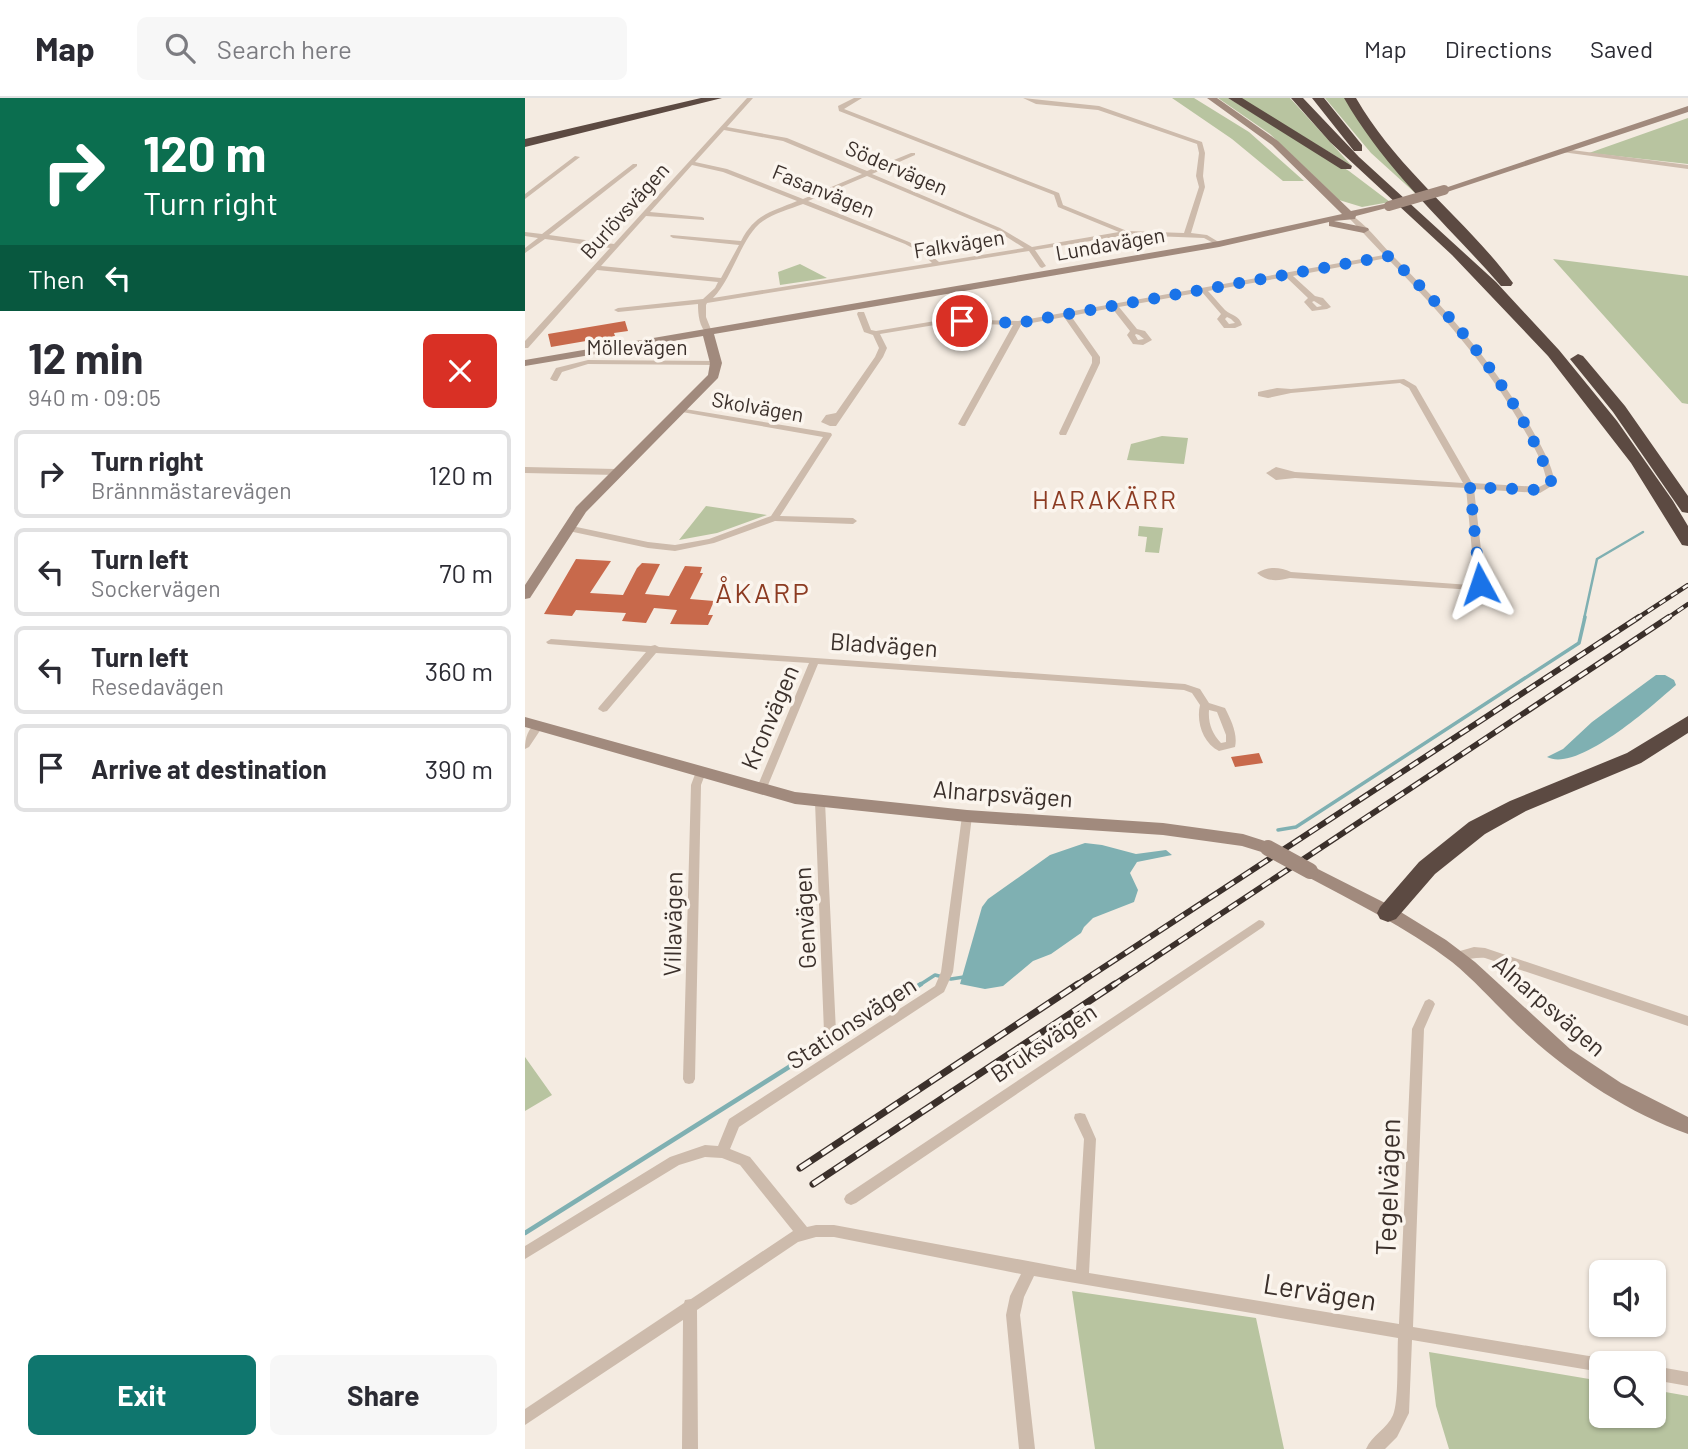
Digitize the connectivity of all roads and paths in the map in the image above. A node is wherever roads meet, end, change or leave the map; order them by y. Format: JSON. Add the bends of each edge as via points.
{"nodes":[{"id":1,"x":716,"y":98,"type":"edge"},
{"id":2,"x":723,"y":98,"type":"edge"},
{"id":3,"x":750,"y":98,"type":"edge"},
{"id":4,"x":859,"y":98,"type":"edge"},
{"id":5,"x":1025,"y":98,"type":"edge"},
{"id":6,"x":1211,"y":98,"type":"edge"},
{"id":7,"x":1234,"y":98,"type":"edge"},
{"id":8,"x":1297,"y":98,"type":"edge"},
{"id":9,"x":1318,"y":98,"type":"edge"},
{"id":10,"x":1350,"y":98,"type":"edge"},
{"id":11,"x":697,"y":101,"type":"edge"},
{"id":12,"x":1688,"y":109,"type":"edge"},
{"id":13,"x":723,"y":128,"type":"junction"},
{"id":14,"x":525,"y":141,"type":"edge"},
{"id":15,"x":1564,"y":151,"type":"junction"},
{"id":16,"x":913,"y":154,"type":"dead end"},
{"id":17,"x":577,"y":157,"type":"dead end"},
{"id":18,"x":691,"y":163,"type":"junction"},
{"id":19,"x":635,"y":165,"type":"dead end"},
{"id":20,"x":1688,"y":167,"type":"edge"},
{"id":21,"x":867,"y":173,"type":"junction"},
{"id":22,"x":525,"y":197,"type":"edge"},
{"id":23,"x":1331,"y":198,"type":"junction"},
{"id":24,"x":803,"y":200,"type":"junction"},
{"id":25,"x":1385,"y":208,"type":"junction"},
{"id":26,"x":644,"y":214,"type":"junction"},
{"id":27,"x":1351,"y":217,"type":"junction"},
{"id":28,"x":702,"y":219,"type":"dead end"},
{"id":29,"x":1321,"y":223,"type":"junction"},
{"id":30,"x":1364,"y":230,"type":"junction"},
{"id":31,"x":1127,"y":233,"type":"junction"},
{"id":32,"x":525,"y":234,"type":"edge"},
{"id":33,"x":1187,"y":235,"type":"junction"},
{"id":34,"x":673,"y":236,"type":"dead end"},
{"id":35,"x":542,"y":237,"type":"junction"},
{"id":36,"x":743,"y":243,"type":"junction"},
{"id":37,"x":1219,"y":244,"type":"junction"},
{"id":38,"x":614,"y":246,"type":"junction"},
{"id":39,"x":1031,"y":249,"type":"junction"},
{"id":40,"x":1455,"y":250,"type":"junction"},
{"id":41,"x":525,"y":251,"type":"edge"},
{"id":42,"x":1389,"y":256,"type":"junction"},
{"id":43,"x":938,"y":264,"type":"junction"},
{"id":44,"x":1042,"y":266,"type":"dead end"},
{"id":45,"x":596,"y":268,"type":"junction"},
{"id":46,"x":1287,"y":274,"type":"junction"},
{"id":47,"x":723,"y":280,"type":"junction"},
{"id":48,"x":1506,"y":283,"type":"junction"},
{"id":49,"x":1203,"y":289,"type":"junction"},
{"id":50,"x":1312,"y":298,"type":"dead end"},
{"id":51,"x":704,"y":301,"type":"junction"},
{"id":52,"x":1114,"y":306,"type":"junction"},
{"id":53,"x":618,"y":310,"type":"dead end"},
{"id":54,"x":861,"y":314,"type":"dead end"},
{"id":55,"x":1066,"y":314,"type":"junction"},
{"id":56,"x":1225,"y":314,"type":"dead end"},
{"id":57,"x":1018,"y":323,"type":"junction"},
{"id":58,"x":1134,"y":331,"type":"dead end"},
{"id":59,"x":708,"y":332,"type":"junction"},
{"id":60,"x":877,"y":332,"type":"junction"},
{"id":61,"x":525,"y":346,"type":"edge"},
{"id":62,"x":525,"y":363,"type":"edge"},
{"id":63,"x":716,"y":363,"type":"junction"},
{"id":64,"x":554,"y":379,"type":"dead end"},
{"id":65,"x":1291,"y":391,"type":"dead end"},
{"id":66,"x":682,"y":410,"type":"junction"},
{"id":67,"x":839,"y":415,"type":"dead end"},
{"id":68,"x":962,"y":424,"type":"dead end"},
{"id":69,"x":1063,"y":433,"type":"dead end"},
{"id":70,"x":525,"y":470,"type":"edge"},
{"id":71,"x":616,"y":472,"type":"junction"},
{"id":72,"x":1295,"y":475,"type":"dead end"},
{"id":73,"x":1470,"y":487,"type":"junction"},
{"id":74,"x":774,"y":518,"type":"junction"},
{"id":75,"x":853,"y":521,"type":"dead end"},
{"id":76,"x":1684,"y":526,"type":"edge"},
{"id":77,"x":567,"y":528,"type":"junction"},
{"id":78,"x":1289,"y":575,"type":"dead end"},
{"id":79,"x":525,"y":595,"type":"edge"},
{"id":80,"x":551,"y":642,"type":"dead end"},
{"id":81,"x":655,"y":648,"type":"junction"},
{"id":82,"x":815,"y":660,"type":"junction"},
{"id":83,"x":1205,"y":705,"type":"dead end"},
{"id":84,"x":603,"y":709,"type":"dead end"},
{"id":85,"x":1688,"y":723,"type":"edge"},
{"id":86,"x":532,"y":724,"type":"edge"},
{"id":87,"x":525,"y":745,"type":"edge"},
{"id":88,"x":701,"y":772,"type":"junction"},
{"id":89,"x":761,"y":790,"type":"junction"},
{"id":90,"x":820,"y":802,"type":"junction"},
{"id":91,"x":967,"y":816,"type":"junction"},
{"id":92,"x":1388,"y":913,"type":"junction"},
{"id":93,"x":1259,"y":924,"type":"dead end"},
{"id":94,"x":1457,"y":956,"type":"junction"},
{"id":95,"x":1429,"y":1004,"type":"dead end"},
{"id":96,"x":1688,"y":1021,"type":"edge"},
{"id":97,"x":830,"y":1032,"type":"dead end"},
{"id":98,"x":689,"y":1079,"type":"dead end"},
{"id":99,"x":1080,"y":1118,"type":"dead end"},
{"id":100,"x":1688,"y":1126,"type":"edge"},
{"id":101,"x":722,"y":1152,"type":"junction"},
{"id":102,"x":852,"y":1199,"type":"dead end"},
{"id":103,"x":804,"y":1234,"type":"junction"},
{"id":104,"x":525,"y":1253,"type":"edge"},
{"id":105,"x":1030,"y":1269,"type":"junction"},
{"id":106,"x":1081,"y":1278,"type":"junction"},
{"id":107,"x":690,"y":1305,"type":"junction"},
{"id":108,"x":1406,"y":1332,"type":"junction"},
{"id":109,"x":1589,"y":1363,"type":"edge"},
{"id":110,"x":1666,"y":1375,"type":"edge"},
{"id":111,"x":1688,"y":1379,"type":"edge"},
{"id":112,"x":525,"y":1418,"type":"edge"},
{"id":113,"x":690,"y":1449,"type":"edge"},
{"id":114,"x":1027,"y":1449,"type":"edge"},
{"id":115,"x":1374,"y":1449,"type":"edge"}],
"edges":[{"from":1,"to":11,"type":"highway"},
{"from":2,"to":11,"type":"highway"},
{"from":3,"to":13,"type":"street","name":"Burlövsvägen"},
{"from":4,"to":31,"type":"street","via":[[844,103],[841,110],[1057,194],[1060,206]]},
{"from":5,"to":33,"type":"street","via":[[1099,108],[1200,143],[1202,187]]},
{"from":6,"to":23,"type":"main road","via":[[1269,139]]},
{"from":7,"to":40,"type":"highway","via":[[1353,171]]},
{"from":8,"to":40,"type":"highway","via":[[1342,150]]},
{"from":9,"to":48,"type":"highway","via":[[1379,169]]},
{"from":10,"to":48,"type":"highway","via":[[1388,155]]},
{"from":11,"to":14,"type":"highway"},
{"from":12,"to":15,"type":"main road","name":"Lundavägen"},
{"from":13,"to":18,"type":"street","name":"Burlövsvägen"},
{"from":13,"to":21,"type":"street","name":"Södervägen","via":[[785,139]]},
{"from":15,"to":20,"type":"street"},
{"from":15,"to":25,"type":"main road","name":"Lundavägen","bridge":true},
{"from":16,"to":21,"type":"street"},
{"from":17,"to":22,"type":"street"},
{"from":18,"to":24,"type":"street","name":"Fasanvägen","via":[[725,170]]},
{"from":18,"to":26,"type":"street","name":"Burlövsvägen"},
{"from":19,"to":35,"type":"street"},
{"from":21,"to":24,"type":"street"},
{"from":21,"to":39,"type":"street","name":"Södervägen","via":[[998,229]]},
{"from":23,"to":25,"type":"main road","via":[[1351,208]]},
{"from":23,"to":27,"type":"main road"},
{"from":24,"to":36,"type":"street","via":[[761,219]]},
{"from":24,"to":43,"type":"street","name":"Fasanvägen","via":[[917,247]]},
{"from":25,"to":27,"type":"main road","name":"Lundavägen"},
{"from":26,"to":28,"type":"street"},
{"from":26,"to":38,"type":"street","name":"Burlövsvägen"},
{"from":27,"to":29,"type":"main road","name":"Lundavägen"},
{"from":27,"to":30,"type":"street"},
{"from":29,"to":30,"type":"main road"},
{"from":29,"to":37,"type":"main road","name":"Lundavägen"},
{"from":30,"to":42,"type":"street"},
{"from":31,"to":33,"type":"street","name":"Falkvägen"},
{"from":31,"to":39,"type":"street","name":"Falkvägen"},
{"from":32,"to":35,"type":"street"},
{"from":33,"to":37,"type":"street","name":"Falkvägen","via":[[1208,236]]},
{"from":34,"to":36,"type":"street"},
{"from":35,"to":38,"type":"street"},
{"from":35,"to":41,"type":"street"},
{"from":36,"to":47,"type":"street"},
{"from":37,"to":59,"type":"main road","name":"Lundavägen"},
{"from":38,"to":45,"type":"street","name":"Burlövsvägen"},
{"from":39,"to":43,"type":"street","name":"Falkvägen"},
{"from":39,"to":44,"type":"street","name":"Södervägen"},
{"from":40,"to":76,"type":"highway","via":[[1565,364]]},
{"from":42,"to":46,"type":"street"},
{"from":42,"to":73,"type":"street","via":[[1458,326],[1488,364],[1541,453],[1551,481],[1540,490]]},
{"from":43,"to":51,"type":"street","name":"Falkvägen"},
{"from":45,"to":47,"type":"street"},
{"from":45,"to":61,"type":"street","name":"Burlövsvägen"},
{"from":46,"to":49,"type":"street"},
{"from":46,"to":50,"type":"street"},
{"from":47,"to":51,"type":"street"},
{"from":48,"to":76,"type":"highway","via":[[1598,382]]},
{"from":49,"to":52,"type":"street"},
{"from":49,"to":56,"type":"street"},
{"from":51,"to":53,"type":"street","name":"Falkvägen"},
{"from":51,"to":59,"type":"street","via":[[700,308]]},
{"from":52,"to":55,"type":"street"},
{"from":52,"to":58,"type":"street"},
{"from":54,"to":60,"type":"street","via":[[868,332]]},
{"from":55,"to":57,"type":"street"},
{"from":55,"to":69,"type":"street","via":[[1096,362]]},
{"from":57,"to":60,"type":"street","via":[[947,321]]},
{"from":57,"to":68,"type":"street"},
{"from":59,"to":62,"type":"main road","name":"Lundavägen"},
{"from":59,"to":63,"type":"main road"},
{"from":60,"to":67,"type":"street","via":[[882,352]]},
{"from":63,"to":64,"type":"street","name":"Möllevägen","via":[[588,362],[559,370]]},
{"from":63,"to":66,"type":"main road","via":[[714,376]]},
{"from":65,"to":73,"type":"street","via":[[1401,381],[1410,384]]},
{"from":66,"to":71,"type":"main road"},
{"from":66,"to":74,"type":"street","name":"Skolvägen","via":[[828,435]]},
{"from":70,"to":71,"type":"street"},
{"from":71,"to":77,"type":"main road"},
{"from":72,"to":73,"type":"street"},
{"from":73,"to":78,"type":"street","via":[[1480,584],[1471,588]]},
{"from":74,"to":75,"type":"street"},
{"from":74,"to":77,"type":"street","via":[[711,541],[675,548]]},
{"from":77,"to":79,"type":"main road"},
{"from":80,"to":81,"type":"street","name":"Bladvägen"},
{"from":81,"to":82,"type":"street","name":"Bladvägen"},
{"from":81,"to":84,"type":"street"},
{"from":82,"to":83,"type":"street","name":"Bladvägen","via":[[1185,687],[1196,691]]},
{"from":82,"to":89,"type":"street","name":"Kronvägen"},
{"from":85,"to":92,"type":"highway","via":[[1634,758],[1477,828],[1427,868]]},
{"from":86,"to":87,"type":"street"},
{"from":86,"to":88,"type":"main road","name":"Alnarpsvägen"},
{"from":88,"to":89,"type":"main road","name":"Alnarpsvägen"},
{"from":88,"to":98,"type":"street","name":"Villavägen","via":[[696,785]]},
{"from":89,"to":90,"type":"main road","name":"Alnarpsvägen"},
{"from":90,"to":91,"type":"main road","name":"Alnarpsvägen"},
{"from":90,"to":97,"type":"street","name":"Genvägen"},
{"from":91,"to":92,"type":"main road","name":"Alnarpsvägen","bridge":true,"via":[[1163,828],[1243,840],[1268,848]]},
{"from":91,"to":101,"type":"street","name":"Stationsvägen","via":[[947,972],[940,989],[734,1123]]},
{"from":92,"to":94,"type":"main road","name":"Alnarpsvägen"},
{"from":93,"to":102,"type":"street","name":"Bruksvägen"},
{"from":94,"to":96,"type":"street","name":"Alnarpsvägen","via":[[1485,953]]},
{"from":94,"to":100,"type":"main road","name":"Alnarpsvägen","via":[[1567,1057],[1627,1096]]},
{"from":95,"to":108,"type":"street","name":"Tegelvägen","via":[[1418,1029]]},
{"from":99,"to":106,"type":"street","via":[[1090,1139]]},
{"from":101,"to":103,"type":"street","via":[[745,1161]]},
{"from":101,"to":104,"type":"street","via":[[705,1151],[675,1161]]},
{"from":103,"to":105,"type":"street","name":"Lervägen","via":[[834,1231]]},
{"from":103,"to":107,"type":"street"},
{"from":105,"to":106,"type":"street","name":"Lervägen"},
{"from":105,"to":114,"type":"street","via":[[1013,1315]]},
{"from":106,"to":108,"type":"street","name":"Lervägen"},
{"from":107,"to":112,"type":"street"},
{"from":107,"to":113,"type":"street"},
{"from":108,"to":109,"type":"street","name":"Lervägen"},
{"from":108,"to":115,"type":"street","name":"Tegelvägen","via":[[1402,1413],[1392,1432]]},
{"from":110,"to":111,"type":"street"}]}
